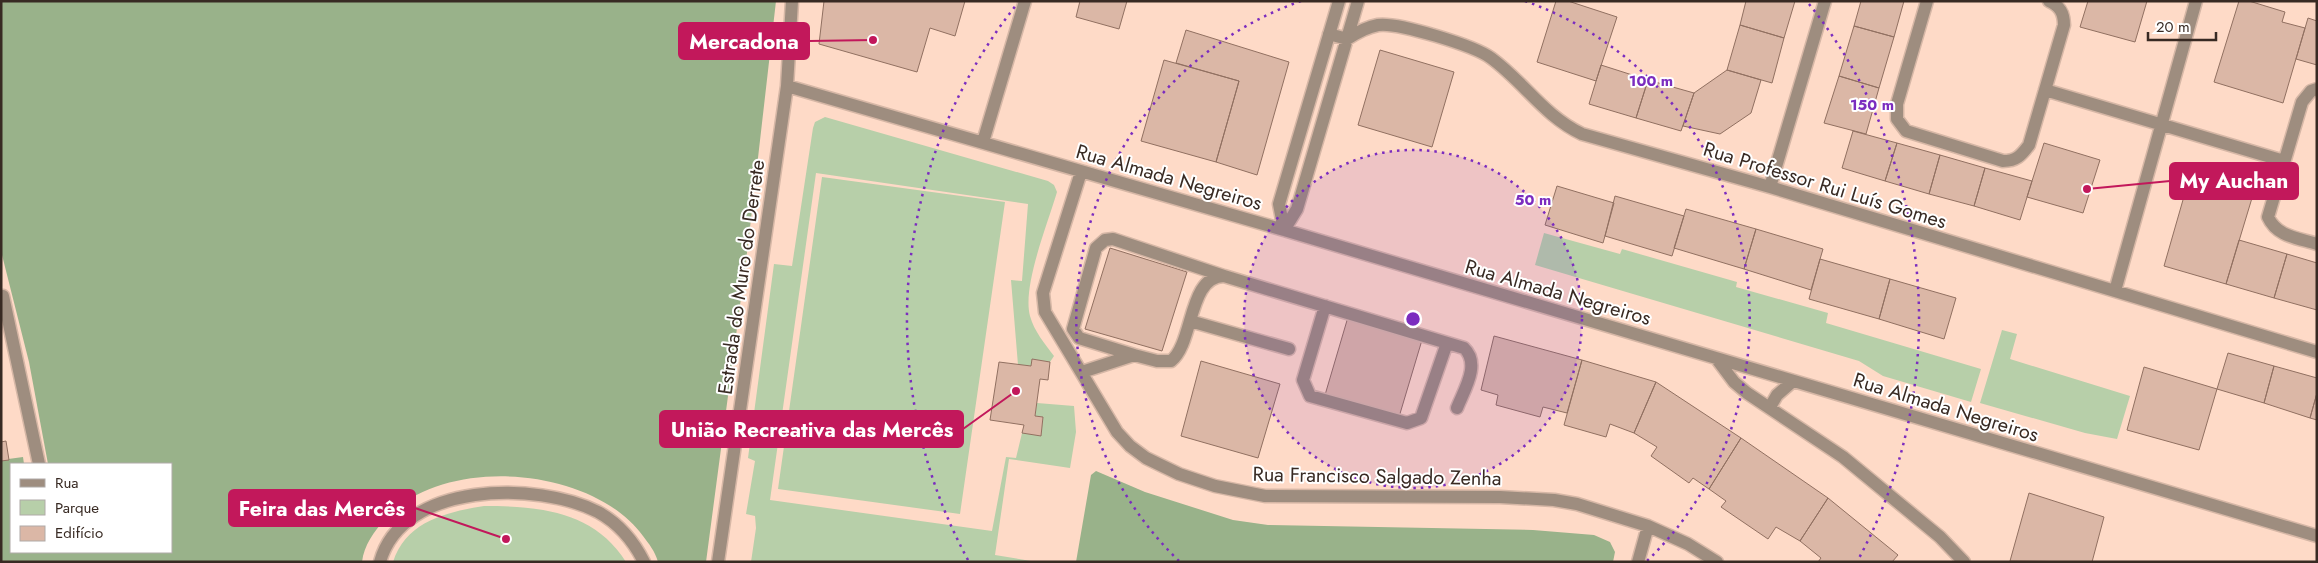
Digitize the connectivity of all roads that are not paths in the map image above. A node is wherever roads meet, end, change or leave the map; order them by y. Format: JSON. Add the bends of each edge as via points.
{"nodes":[{"id":1,"x":792,"y":1,"type":"edge"},
{"id":2,"x":1025,"y":1,"type":"edge"},
{"id":3,"x":1339,"y":1,"type":"edge"},
{"id":4,"x":1358,"y":1,"type":"edge"},
{"id":5,"x":1825,"y":1,"type":"edge"},
{"id":6,"x":1927,"y":1,"type":"edge"},
{"id":7,"x":2049,"y":1,"type":"edge"},
{"id":8,"x":2196,"y":1,"type":"edge"},
{"id":9,"x":1329,"y":34,"type":"junction"},
{"id":10,"x":1347,"y":39,"type":"junction"},
{"id":11,"x":787,"y":86,"type":"junction"},
{"id":12,"x":2317,"y":89,"type":"edge"},
{"id":13,"x":2045,"y":90,"type":"junction"},
{"id":14,"x":2162,"y":124,"type":"junction"},
{"id":15,"x":983,"y":142,"type":"junction"},
{"id":16,"x":2284,"y":161,"type":"junction"},
{"id":17,"x":1081,"y":172,"type":"junction"},
{"id":18,"x":1770,"y":187,"type":"junction"},
{"id":19,"x":1284,"y":230,"type":"junction"},
{"id":20,"x":2317,"y":244,"type":"edge"},
{"id":21,"x":1224,"y":276,"type":"junction"},
{"id":22,"x":2115,"y":292,"type":"junction"},
{"id":23,"x":2,"y":293,"type":"edge"},
{"id":24,"x":1325,"y":306,"type":"junction"},
{"id":25,"x":1190,"y":321,"type":"junction"},
{"id":26,"x":1447,"y":343,"type":"junction"},
{"id":27,"x":1289,"y":349,"type":"dead end"},
{"id":28,"x":2317,"y":352,"type":"edge"},
{"id":29,"x":1134,"y":355,"type":"junction"},
{"id":30,"x":1716,"y":358,"type":"junction"},
{"id":31,"x":1082,"y":372,"type":"junction"},
{"id":32,"x":1793,"y":381,"type":"junction"},
{"id":33,"x":1770,"y":407,"type":"junction"},
{"id":34,"x":1457,"y":408,"type":"dead end"},
{"id":35,"x":39,"y":463,"type":"edge"},
{"id":36,"x":1648,"y":526,"type":"junction"},
{"id":37,"x":2317,"y":536,"type":"edge"},
{"id":38,"x":380,"y":562,"type":"edge"},
{"id":39,"x":644,"y":562,"type":"edge"},
{"id":40,"x":718,"y":562,"type":"edge"},
{"id":41,"x":1638,"y":562,"type":"edge"},
{"id":42,"x":1718,"y":562,"type":"edge"},
{"id":43,"x":1964,"y":562,"type":"edge"}],
"edges":[{"from":1,"to":11,"type":"street","name":"Estrada do Muro do Derrete"},
{"from":2,"to":15,"type":"street"},
{"from":3,"to":9,"type":"street"},
{"from":4,"to":10,"type":"street"},
{"from":5,"to":18,"type":"street"},
{"from":6,"to":13,"type":"street","via":[[1897,104],[1896,119],[1906,132],[2012,161],[2029,145]]},
{"from":7,"to":13,"type":"street","via":[[2061,11],[2064,25]]},
{"from":8,"to":14,"type":"street"},
{"from":9,"to":10,"type":"street"},
{"from":9,"to":19,"type":"street","via":[[1279,204]]},
{"from":10,"to":18,"type":"street","name":"Rua Professor Rui Luís Gomes","via":[[1372,26],[1390,25],[1458,44],[1489,57],[1546,111],[1582,134]]},
{"from":10,"to":19,"type":"street","via":[[1297,209]]},
{"from":11,"to":15,"type":"street","name":"Rua Almada Negreiros"},
{"from":11,"to":40,"type":"street","name":"Estrada do Muro do Derrete"},
{"from":12,"to":16,"type":"street","via":[[2302,102]]},
{"from":13,"to":14,"type":"street"},
{"from":14,"to":16,"type":"street"},
{"from":14,"to":22,"type":"street"},
{"from":15,"to":17,"type":"street","name":"Rua Almada Negreiros"},
{"from":16,"to":20,"type":"street","via":[[2268,217],[2272,227],[2282,234]]},
{"from":17,"to":19,"type":"street","name":"Rua Almada Negreiros"},
{"from":17,"to":31,"type":"street","name":"Rua Francisco Salgado Zenha","via":[[1043,299],[1048,318]]},
{"from":18,"to":22,"type":"street","name":"Rua Professor Rui Luís Gomes"},
{"from":19,"to":30,"type":"street","name":"Rua Almada Negreiros"},
{"from":21,"to":24,"type":"street"},
{"from":21,"to":25,"type":"street","via":[[1214,278],[1201,290]]},
{"from":21,"to":29,"type":"street","via":[[1113,239],[1105,240],[1096,248],[1073,329],[1079,338]]},
{"from":22,"to":28,"type":"street","name":"Rua Professor Rui Luís Gomes"},
{"from":23,"to":35,"type":"street"},
{"from":24,"to":26,"type":"street"},
{"from":24,"to":26,"type":"street","via":[[1303,380],[1310,396],[1408,423],[1421,418]]},
{"from":25,"to":27,"type":"street"},
{"from":25,"to":29,"type":"street","via":[[1180,350],[1171,361]]},
{"from":26,"to":34,"type":"street","via":[[1464,348],[1472,359]]},
{"from":29,"to":31,"type":"street"},
{"from":30,"to":32,"type":"street","name":"Rua Almada Negreiros"},
{"from":30,"to":33,"type":"street","via":[[1734,382]]},
{"from":31,"to":36,"type":"street","name":"Rua Francisco Salgado Zenha","via":[[1109,419],[1130,446],[1165,468],[1215,486],[1265,496],[1554,500],[1578,504]]},
{"from":32,"to":33,"type":"street","via":[[1777,395]]},
{"from":32,"to":37,"type":"street","name":"Rua Almada Negreiros"},
{"from":33,"to":43,"type":"street","via":[[1872,480],[1940,537]]},
{"from":36,"to":41,"type":"street"},
{"from":36,"to":42,"type":"street","name":"Rua Francisco Salgado Zenha"},
{"from":38,"to":39,"type":"street","via":[[391,537],[426,509],[457,497],[532,494],[556,497],[600,513],[631,540]]}]}
